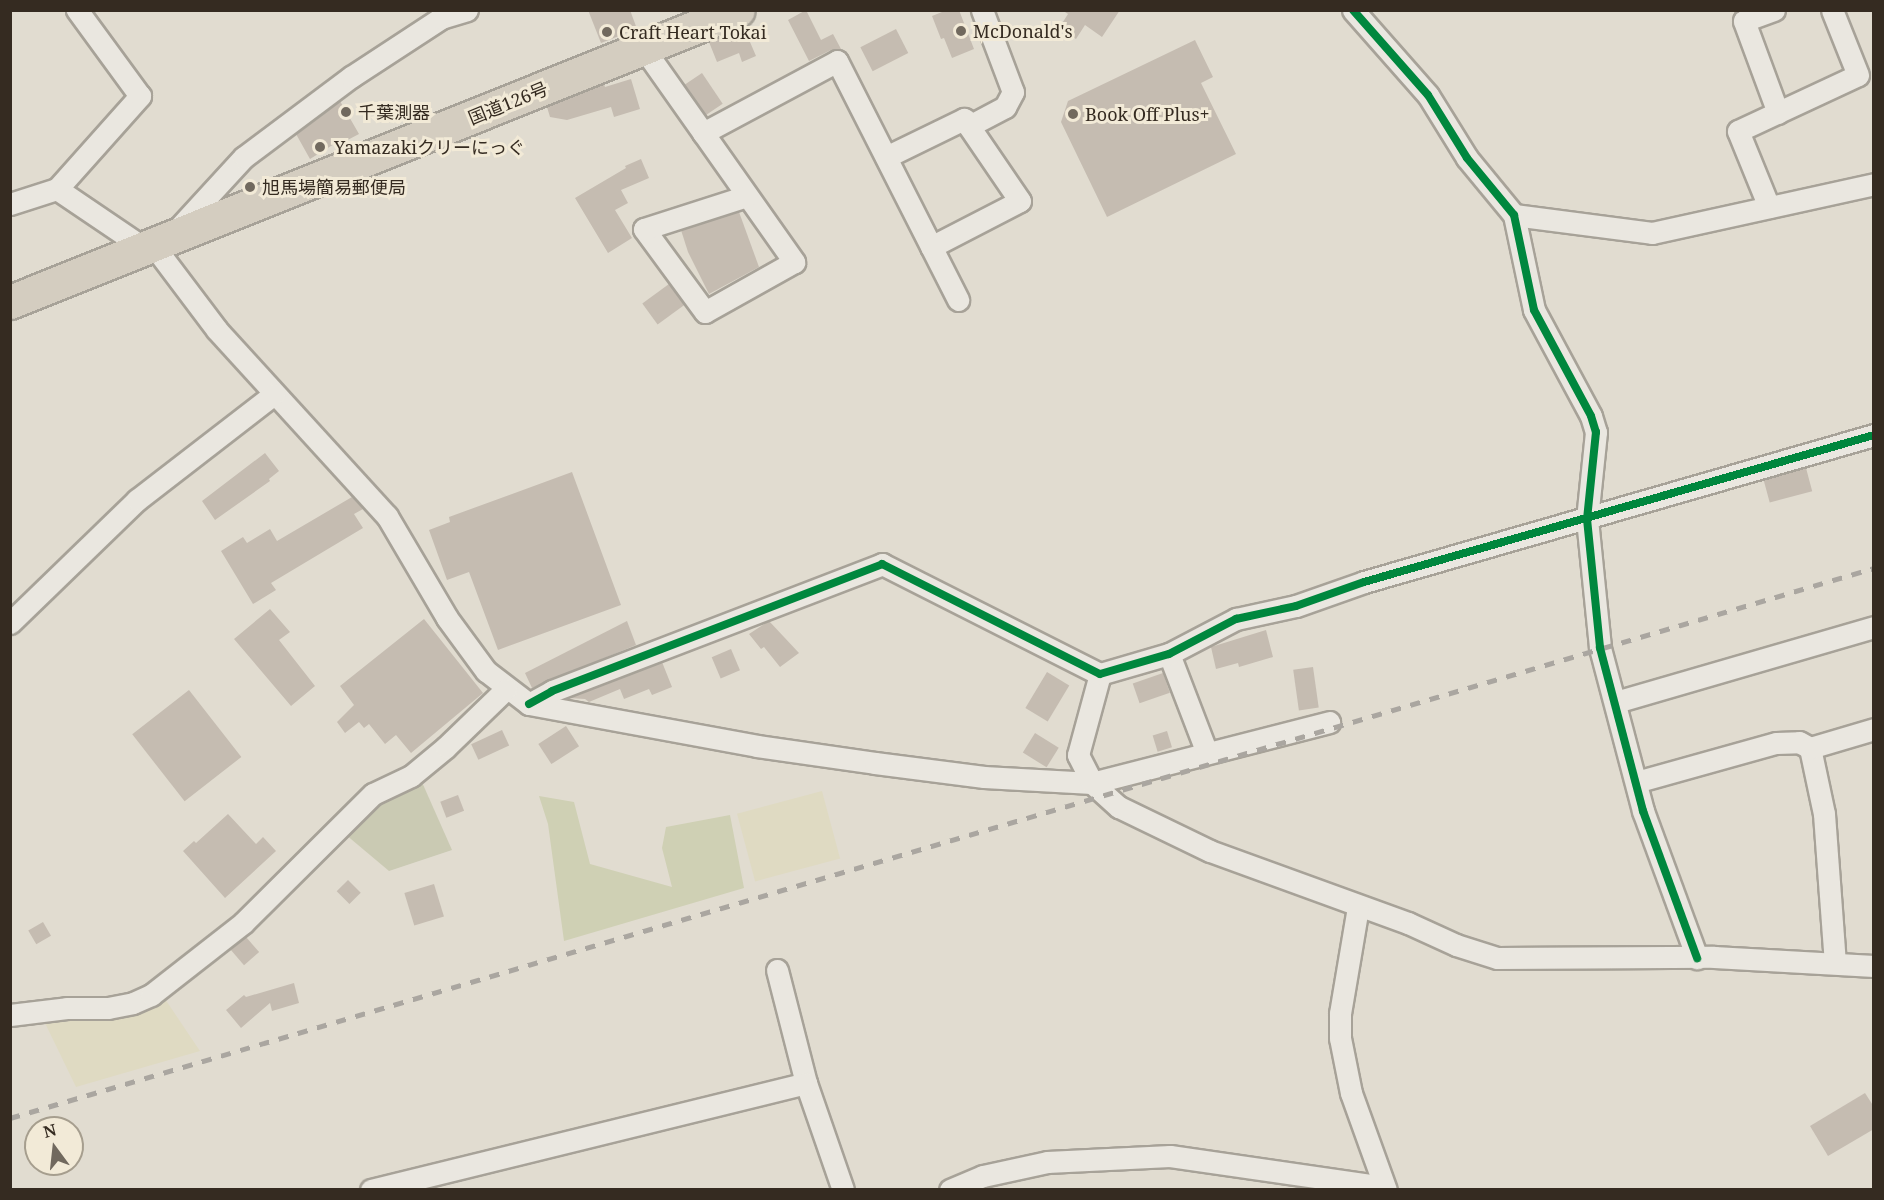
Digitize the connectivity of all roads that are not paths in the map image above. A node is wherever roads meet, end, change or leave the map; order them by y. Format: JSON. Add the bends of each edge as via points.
{"nodes":[{"id":1,"x":77,"y":10,"type":"edge"},
{"id":2,"x":467,"y":10,"type":"edge"},
{"id":3,"x":738,"y":10,"type":"edge"},
{"id":4,"x":982,"y":10,"type":"edge"},
{"id":5,"x":1353,"y":10,"type":"edge"},
{"id":6,"x":1774,"y":10,"type":"edge"},
{"id":7,"x":1832,"y":10,"type":"edge"},
{"id":8,"x":644,"y":49,"type":"junction"},
{"id":9,"x":1778,"y":113,"type":"junction"},
{"id":10,"x":969,"y":126,"type":"junction"},
{"id":11,"x":703,"y":133,"type":"junction"},
{"id":12,"x":886,"y":157,"type":"junction"},
{"id":13,"x":1874,"y":184,"type":"edge"},
{"id":14,"x":57,"y":189,"type":"junction"},
{"id":15,"x":747,"y":196,"type":"junction"},
{"id":16,"x":10,"y":204,"type":"edge"},
{"id":17,"x":1769,"y":207,"type":"junction"},
{"id":18,"x":1514,"y":215,"type":"junction"},
{"id":19,"x":156,"y":244,"type":"junction"},
{"id":20,"x":931,"y":247,"type":"junction"},
{"id":21,"x":958,"y":300,"type":"dead end"},
{"id":22,"x":10,"y":302,"type":"edge"},
{"id":23,"x":274,"y":394,"type":"junction"},
{"id":24,"x":1874,"y":435,"type":"edge"},
{"id":25,"x":1587,"y":519,"type":"junction"},
{"id":26,"x":10,"y":623,"type":"edge"},
{"id":27,"x":1874,"y":627,"type":"edge"},
{"id":28,"x":1169,"y":654,"type":"junction"},
{"id":29,"x":1100,"y":674,"type":"junction"},
{"id":30,"x":506,"y":689,"type":"junction"},
{"id":31,"x":1616,"y":702,"type":"junction"},
{"id":32,"x":529,"y":704,"type":"junction"},
{"id":33,"x":1329,"y":722,"type":"dead end"},
{"id":34,"x":1874,"y":729,"type":"edge"},
{"id":35,"x":1810,"y":748,"type":"junction"},
{"id":36,"x":1208,"y":753,"type":"junction"},
{"id":37,"x":1636,"y":782,"type":"junction"},
{"id":38,"x":1092,"y":783,"type":"junction"},
{"id":39,"x":1358,"y":907,"type":"junction"},
{"id":40,"x":1697,"y":958,"type":"junction"},
{"id":41,"x":1835,"y":963,"type":"junction"},
{"id":42,"x":1874,"y":966,"type":"edge"},
{"id":43,"x":777,"y":970,"type":"dead end"},
{"id":44,"x":10,"y":1015,"type":"edge"},
{"id":45,"x":806,"y":1083,"type":"junction"},
{"id":46,"x":1385,"y":1188,"type":"edge"},
{"id":47,"x":371,"y":1190,"type":"edge"},
{"id":48,"x":843,"y":1190,"type":"edge"},
{"id":49,"x":950,"y":1190,"type":"edge"}],
"edges":[{"from":1,"to":14,"type":"street","via":[[140,96]]},
{"from":2,"to":19,"type":"street","via":[[441,18],[351,77],[244,157]]},
{"from":3,"to":8,"type":"highway","name":"国道126号"},
{"from":4,"to":10,"type":"street","via":[[1013,92],[1005,107]]},
{"from":5,"to":18,"type":"street","via":[[1428,95],[1467,158]]},
{"from":6,"to":9,"type":"street","via":[[1744,21]]},
{"from":7,"to":9,"type":"street","via":[[1858,75]]},
{"from":8,"to":11,"type":"street"},
{"from":8,"to":19,"type":"highway","name":"国道126号"},
{"from":9,"to":17,"type":"street","via":[[1738,131]]},
{"from":10,"to":12,"type":"street","via":[[964,119]]},
{"from":10,"to":20,"type":"street","via":[[1020,201]]},
{"from":11,"to":12,"type":"street","via":[[837,61]]},
{"from":11,"to":15,"type":"street"},
{"from":12,"to":20,"type":"street"},
{"from":13,"to":17,"type":"street"},
{"from":14,"to":16,"type":"street"},
{"from":14,"to":19,"type":"street"},
{"from":15,"to":15,"type":"street","via":[[794,262],[705,312],[644,228]]},
{"from":17,"to":18,"type":"street","via":[[1652,233]]},
{"from":18,"to":25,"type":"street","via":[[1534,310],[1596,432]]},
{"from":19,"to":22,"type":"highway","name":"国道126号"},
{"from":19,"to":23,"type":"street","via":[[217,330]]},
{"from":20,"to":21,"type":"street"},
{"from":23,"to":26,"type":"street","via":[[137,500]]},
{"from":23,"to":30,"type":"street","via":[[387,516],[447,618],[486,671]]},
{"from":24,"to":25,"type":"street"},
{"from":25,"to":28,"type":"street","via":[[1365,582],[1296,606],[1236,619]]},
{"from":25,"to":31,"type":"street","via":[[1600,648]]},
{"from":27,"to":31,"type":"street"},
{"from":28,"to":29,"type":"street"},
{"from":28,"to":36,"type":"street"},
{"from":29,"to":32,"type":"street","via":[[882,564],[552,691]]},
{"from":29,"to":38,"type":"street","via":[[1078,755]]},
{"from":30,"to":32,"type":"street"},
{"from":30,"to":44,"type":"street","via":[[411,776],[373,794],[243,923],[151,995],[108,1008]]},
{"from":31,"to":37,"type":"street"},
{"from":32,"to":38,"type":"street","via":[[757,746],[875,763],[984,777]]},
{"from":33,"to":36,"type":"street"},
{"from":34,"to":35,"type":"street"},
{"from":35,"to":37,"type":"street","via":[[1799,742],[1776,743]]},
{"from":35,"to":41,"type":"street","via":[[1824,814]]},
{"from":36,"to":38,"type":"street"},
{"from":37,"to":40,"type":"street"},
{"from":38,"to":39,"type":"street","via":[[1119,807],[1210,851]]},
{"from":39,"to":40,"type":"street","via":[[1497,958]]},
{"from":39,"to":46,"type":"street","via":[[1340,1013],[1340,1038],[1351,1093]]},
{"from":40,"to":41,"type":"street"},
{"from":41,"to":42,"type":"street"},
{"from":43,"to":45,"type":"street"},
{"from":45,"to":47,"type":"street"},
{"from":45,"to":48,"type":"street"},
{"from":46,"to":49,"type":"street","via":[[1170,1156],[1047,1162],[983,1176]]}]}
